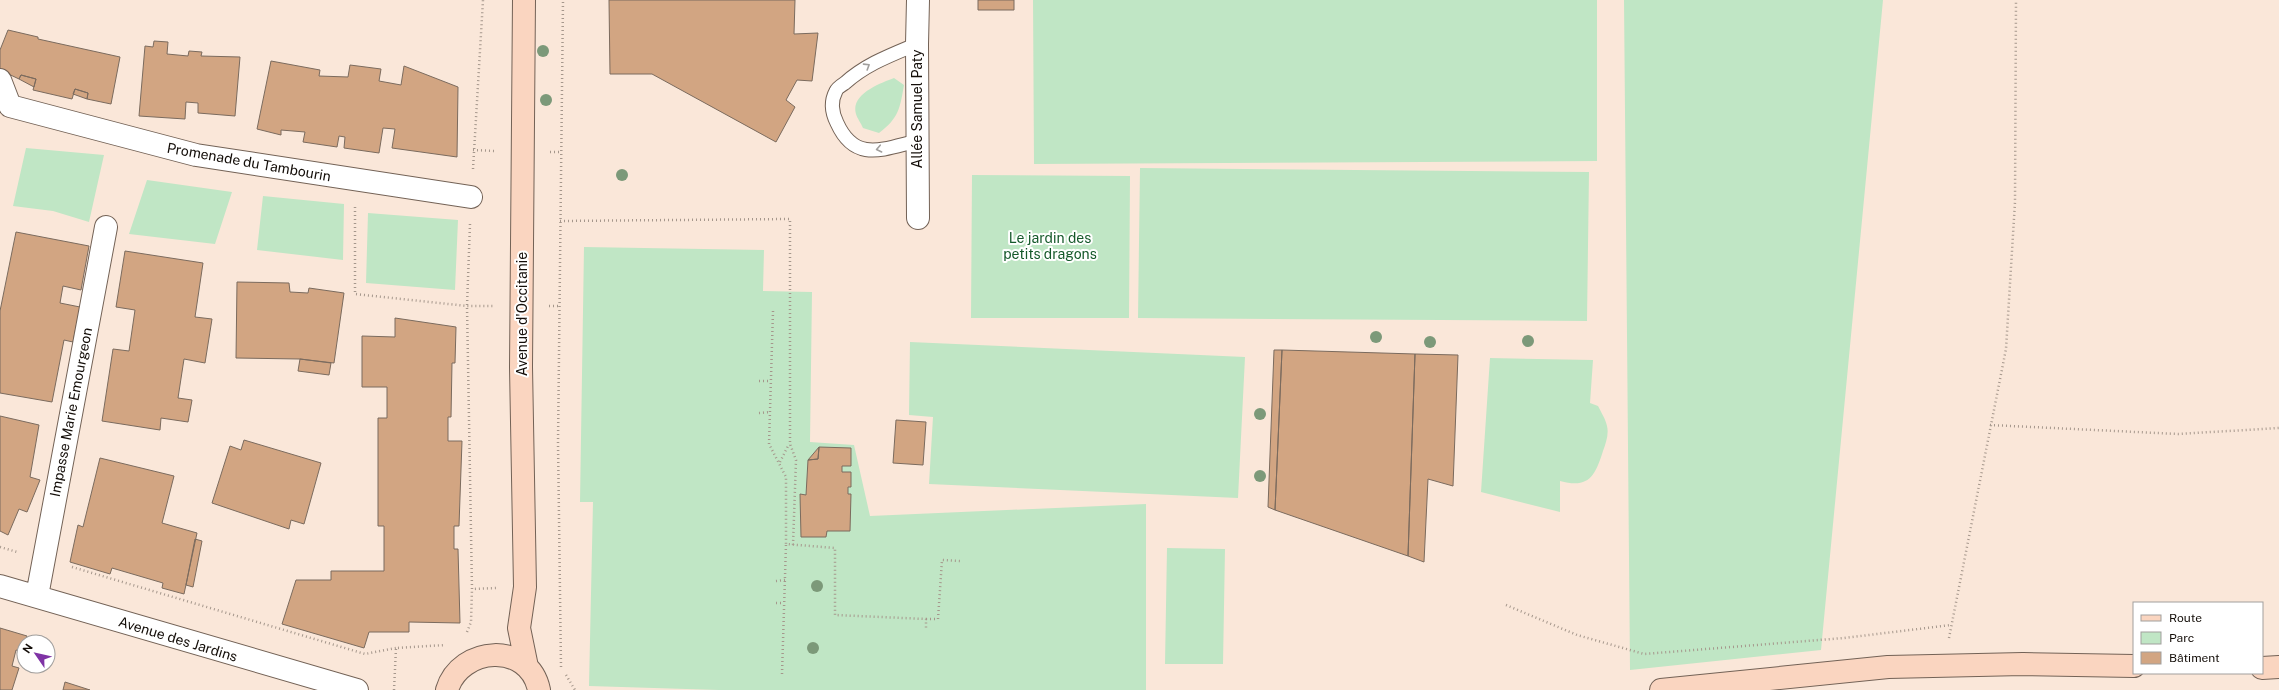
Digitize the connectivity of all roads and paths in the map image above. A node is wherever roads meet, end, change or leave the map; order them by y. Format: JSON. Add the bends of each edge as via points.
{"nodes":[{"id":1,"x":483,"y":0,"type":"edge"},
{"id":2,"x":524,"y":0,"type":"edge"},
{"id":3,"x":563,"y":0,"type":"edge"},
{"id":4,"x":918,"y":0,"type":"edge"},
{"id":5,"x":2016,"y":0,"type":"edge"},
{"id":6,"x":917,"y":44,"type":"junction"},
{"id":7,"x":0,"y":80,"type":"edge"},
{"id":8,"x":917,"y":141,"type":"junction"},
{"id":9,"x":355,"y":180,"type":"junction"},
{"id":10,"x":471,"y":197,"type":"junction"},
{"id":11,"x":918,"y":218,"type":"dead end"},
{"id":12,"x":560,"y":221,"type":"junction"},
{"id":13,"x":106,"y":227,"type":"dead end"},
{"id":14,"x":467,"y":306,"type":"junction"},
{"id":15,"x":559,"y":306,"type":"junction"},
{"id":16,"x":521,"y":307,"type":"junction"},
{"id":17,"x":773,"y":311,"type":"dead end"},
{"id":18,"x":759,"y":381,"type":"dead end"},
{"id":19,"x":771,"y":381,"type":"junction"},
{"id":20,"x":770,"y":412,"type":"junction"},
{"id":21,"x":759,"y":413,"type":"dead end"},
{"id":22,"x":1990,"y":425,"type":"junction"},
{"id":23,"x":2279,"y":428,"type":"edge"},
{"id":24,"x":790,"y":444,"type":"junction"},
{"id":25,"x":780,"y":462,"type":"junction"},
{"id":26,"x":786,"y":544,"type":"junction"},
{"id":27,"x":793,"y":545,"type":"junction"},
{"id":28,"x":0,"y":547,"type":"edge"},
{"id":29,"x":44,"y":558,"type":"junction"},
{"id":30,"x":962,"y":561,"type":"dead end"},
{"id":31,"x":785,"y":580,"type":"junction"},
{"id":32,"x":776,"y":581,"type":"dead end"},
{"id":33,"x":0,"y":586,"type":"edge"},
{"id":34,"x":560,"y":586,"type":"junction"},
{"id":35,"x":525,"y":587,"type":"junction"},
{"id":36,"x":472,"y":589,"type":"junction"},
{"id":37,"x":37,"y":596,"type":"junction"},
{"id":38,"x":776,"y":603,"type":"dead end"},
{"id":39,"x":784,"y":603,"type":"junction"},
{"id":40,"x":1506,"y":605,"type":"dead end"},
{"id":41,"x":926,"y":619,"type":"junction"},
{"id":42,"x":1951,"y":625,"type":"junction"},
{"id":43,"x":519,"y":628,"type":"junction"},
{"id":44,"x":926,"y":628,"type":"dead end"},
{"id":45,"x":465,"y":637,"type":"dead end"},
{"id":46,"x":450,"y":644,"type":"dead end"},
{"id":47,"x":396,"y":648,"type":"junction"},
{"id":48,"x":490,"y":654,"type":"junction"},
{"id":49,"x":1943,"y":666,"type":"junction"},
{"id":50,"x":2133,"y":666,"type":"edge"},
{"id":51,"x":527,"y":667,"type":"junction"},
{"id":52,"x":2279,"y":667,"type":"edge"},
{"id":53,"x":2263,"y":668,"type":"edge"},
{"id":54,"x":782,"y":674,"type":"dead end"},
{"id":55,"x":445,"y":689,"type":"edge"},
{"id":56,"x":357,"y":690,"type":"edge"},
{"id":57,"x":394,"y":690,"type":"edge"},
{"id":58,"x":539,"y":690,"type":"edge"},
{"id":59,"x":575,"y":690,"type":"edge"},
{"id":60,"x":1661,"y":690,"type":"edge"}],
"edges":[{"from":1,"to":10,"type":"path"},
{"from":2,"to":16,"type":"street","name":"Avenue d'Occitanie"},
{"from":3,"to":12,"type":"path"},
{"from":4,"to":6,"type":"street","name":"Allée Samuel Paty"},
{"from":5,"to":22,"type":"path","via":[[2016,202],[2006,349]]},
{"from":6,"to":8,"type":"street","name":"Allée Samuel Paty"},
{"from":8,"to":6,"type":"lane","one_way":true,"via":[[869,151],[852,146],[841,134],[831,112],[836,91],[854,75],[875,61]]},
{"from":7,"to":9,"type":"street","name":"Promenade du Tambourin","via":[[10,106],[65,122],[196,155]]},
{"from":8,"to":11,"type":"street","name":"Allée Samuel Paty"},
{"from":9,"to":10,"type":"street","name":"Promenade du Tambourin"},
{"from":9,"to":14,"type":"path","via":[[355,294]]},
{"from":10,"to":14,"type":"path"},
{"from":12,"to":15,"type":"path"},
{"from":12,"to":24,"type":"path","via":[[790,219]]},
{"from":13,"to":29,"type":"street","name":"Impasse Marie Emourgeon"},
{"from":14,"to":16,"type":"path"},
{"from":14,"to":36,"type":"path"},
{"from":15,"to":16,"type":"path"},
{"from":15,"to":34,"type":"path"},
{"from":16,"to":35,"type":"street","name":"Avenue d'Occitanie"},
{"from":17,"to":19,"type":"path"},
{"from":18,"to":19,"type":"path"},
{"from":19,"to":20,"type":"path"},
{"from":20,"to":21,"type":"path"},
{"from":20,"to":25,"type":"path","via":[[769,444]]},
{"from":22,"to":23,"type":"path","via":[[2178,434]]},
{"from":22,"to":42,"type":"path"},
{"from":24,"to":25,"type":"path"},
{"from":24,"to":27,"type":"path","via":[[796,460]]},
{"from":25,"to":26,"type":"path","via":[[786,478]]},
{"from":26,"to":27,"type":"path"},
{"from":26,"to":31,"type":"path"},
{"from":27,"to":41,"type":"path","via":[[835,548],[835,614]]},
{"from":28,"to":29,"type":"path"},
{"from":29,"to":37,"type":"street","name":"Impasse Marie Emourgeon"},
{"from":29,"to":47,"type":"path","via":[[365,654]]},
{"from":30,"to":41,"type":"path","via":[[942,560],[938,618]]},
{"from":31,"to":32,"type":"path"},
{"from":31,"to":39,"type":"path"},
{"from":33,"to":37,"type":"street","name":"Avenue des Jardins"},
{"from":34,"to":35,"type":"path"},
{"from":34,"to":59,"type":"path","via":[[562,668]]},
{"from":35,"to":36,"type":"path"},
{"from":35,"to":43,"type":"street","name":"Avenue d'Occitanie"},
{"from":36,"to":45,"type":"path","via":[[471,622]]},
{"from":37,"to":56,"type":"street","name":"Avenue des Jardins"},
{"from":38,"to":39,"type":"path"},
{"from":39,"to":54,"type":"path"},
{"from":40,"to":42,"type":"path","via":[[1577,635],[1644,654],[1844,638]]},
{"from":41,"to":44,"type":"path"},
{"from":42,"to":49,"type":"path"},
{"from":43,"to":48,"type":"street"},
{"from":43,"to":51,"type":"street","name":"Avenue d'Occitanie"},
{"from":46,"to":47,"type":"path"},
{"from":47,"to":57,"type":"path"},
{"from":48,"to":51,"type":"street","via":[[511,656]]},
{"from":48,"to":55,"type":"street","via":[[473,661],[456,674]]},
{"from":49,"to":50,"type":"street"},
{"from":49,"to":60,"type":"street","via":[[1888,667]]},
{"from":51,"to":58,"type":"street"},
{"from":52,"to":53,"type":"street"}]}
